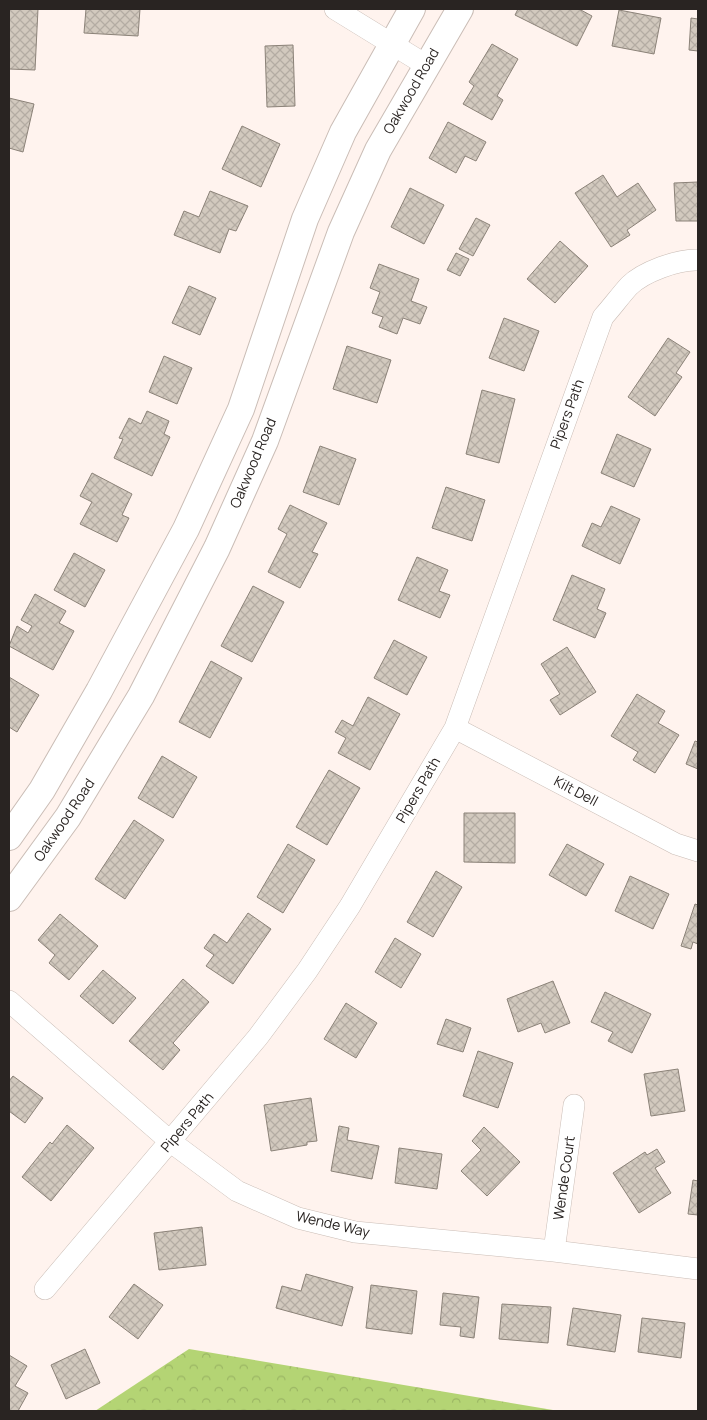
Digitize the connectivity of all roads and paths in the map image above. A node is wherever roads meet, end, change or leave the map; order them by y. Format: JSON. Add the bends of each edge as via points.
{"nodes":[{"id":1,"x":335,"y":9,"type":"edge"},
{"id":2,"x":412,"y":9,"type":"edge"},
{"id":3,"x":460,"y":9,"type":"edge"},
{"id":4,"x":392,"y":44,"type":"junction"},
{"id":5,"x":426,"y":65,"type":"junction"},
{"id":6,"x":698,"y":260,"type":"edge"},
{"id":7,"x":455,"y":728,"type":"junction"},
{"id":8,"x":9,"y":837,"type":"edge"},
{"id":9,"x":698,"y":850,"type":"edge"},
{"id":10,"x":9,"y":898,"type":"edge"},
{"id":11,"x":9,"y":1001,"type":"edge"},
{"id":12,"x":574,"y":1105,"type":"dead end"},
{"id":13,"x":170,"y":1142,"type":"junction"},
{"id":14,"x":554,"y":1251,"type":"junction"},
{"id":15,"x":698,"y":1269,"type":"edge"},
{"id":16,"x":45,"y":1289,"type":"dead end"}],
"edges":[{"from":1,"to":4,"type":"street"},
{"from":2,"to":4,"type":"street"},
{"from":3,"to":5,"type":"street","name":"Oakwood Road"},
{"from":4,"to":5,"type":"street"},
{"from":4,"to":8,"type":"street","via":[[343,132],[305,219],[241,409],[186,529],[99,691],[42,790]]},
{"from":5,"to":10,"type":"street","name":"Oakwood Road","via":[[378,150],[341,232],[265,441],[216,548],[136,704],[68,817]]},
{"from":6,"to":7,"type":"street","name":"Pipers Path","via":[[686,259],[660,268],[630,285],[603,317]]},
{"from":7,"to":9,"type":"street","name":"Kilt Dell","via":[[676,844]]},
{"from":7,"to":13,"type":"street","name":"Pipers Path","via":[[350,906],[307,971],[258,1037]]},
{"from":11,"to":13,"type":"street","name":"Wende Way"},
{"from":12,"to":14,"type":"street","name":"Wende Court"},
{"from":13,"to":14,"type":"street","name":"Wende Way","via":[[237,1191],[298,1218],[355,1232]]},
{"from":13,"to":16,"type":"street","name":"Pipers Path"},
{"from":14,"to":15,"type":"street","name":"Wende Way"}]}
